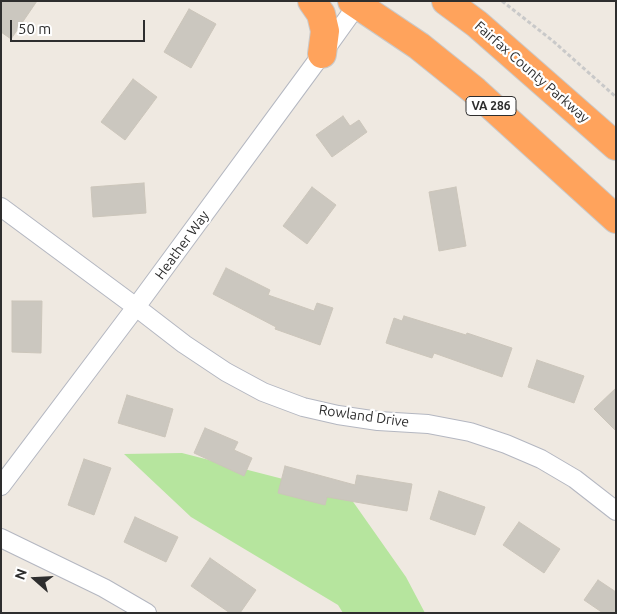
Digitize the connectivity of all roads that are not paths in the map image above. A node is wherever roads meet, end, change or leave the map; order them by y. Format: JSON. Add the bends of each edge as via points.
{"nodes":[{"id":1,"x":312,"y":1,"type":"edge"},
{"id":2,"x":446,"y":1,"type":"edge"},
{"id":3,"x":356,"y":2,"type":"edge"},
{"id":4,"x":322,"y":54,"type":"junction"},
{"id":5,"x":616,"y":146,"type":"edge"},
{"id":6,"x":1,"y":207,"type":"edge"},
{"id":7,"x":616,"y":219,"type":"edge"},
{"id":8,"x":136,"y":307,"type":"junction"},
{"id":9,"x":1,"y":486,"type":"edge"},
{"id":10,"x":616,"y":511,"type":"edge"},
{"id":11,"x":1,"y":538,"type":"edge"},
{"id":12,"x":147,"y":613,"type":"edge"}],
"edges":[{"from":1,"to":4,"type":"highway","via":[[321,14],[325,32]]},
{"from":2,"to":5,"type":"highway","name":"Fairfax County Parkway","via":[[477,24]]},
{"from":3,"to":4,"type":"street","name":"Heather Way"},
{"from":3,"to":7,"type":"highway","number":"VA 286","via":[[475,91]]},
{"from":4,"to":8,"type":"street","name":"Heather Way"},
{"from":6,"to":8,"type":"street","name":"Rowland Drive"},
{"from":8,"to":9,"type":"street","name":"Heather Way"},
{"from":8,"to":10,"type":"street","name":"Rowland Drive","via":[[219,368],[263,392],[338,416],[428,424],[470,432],[506,444],[542,459],[575,479]]},
{"from":11,"to":12,"type":"street","via":[[104,588]]}]}
